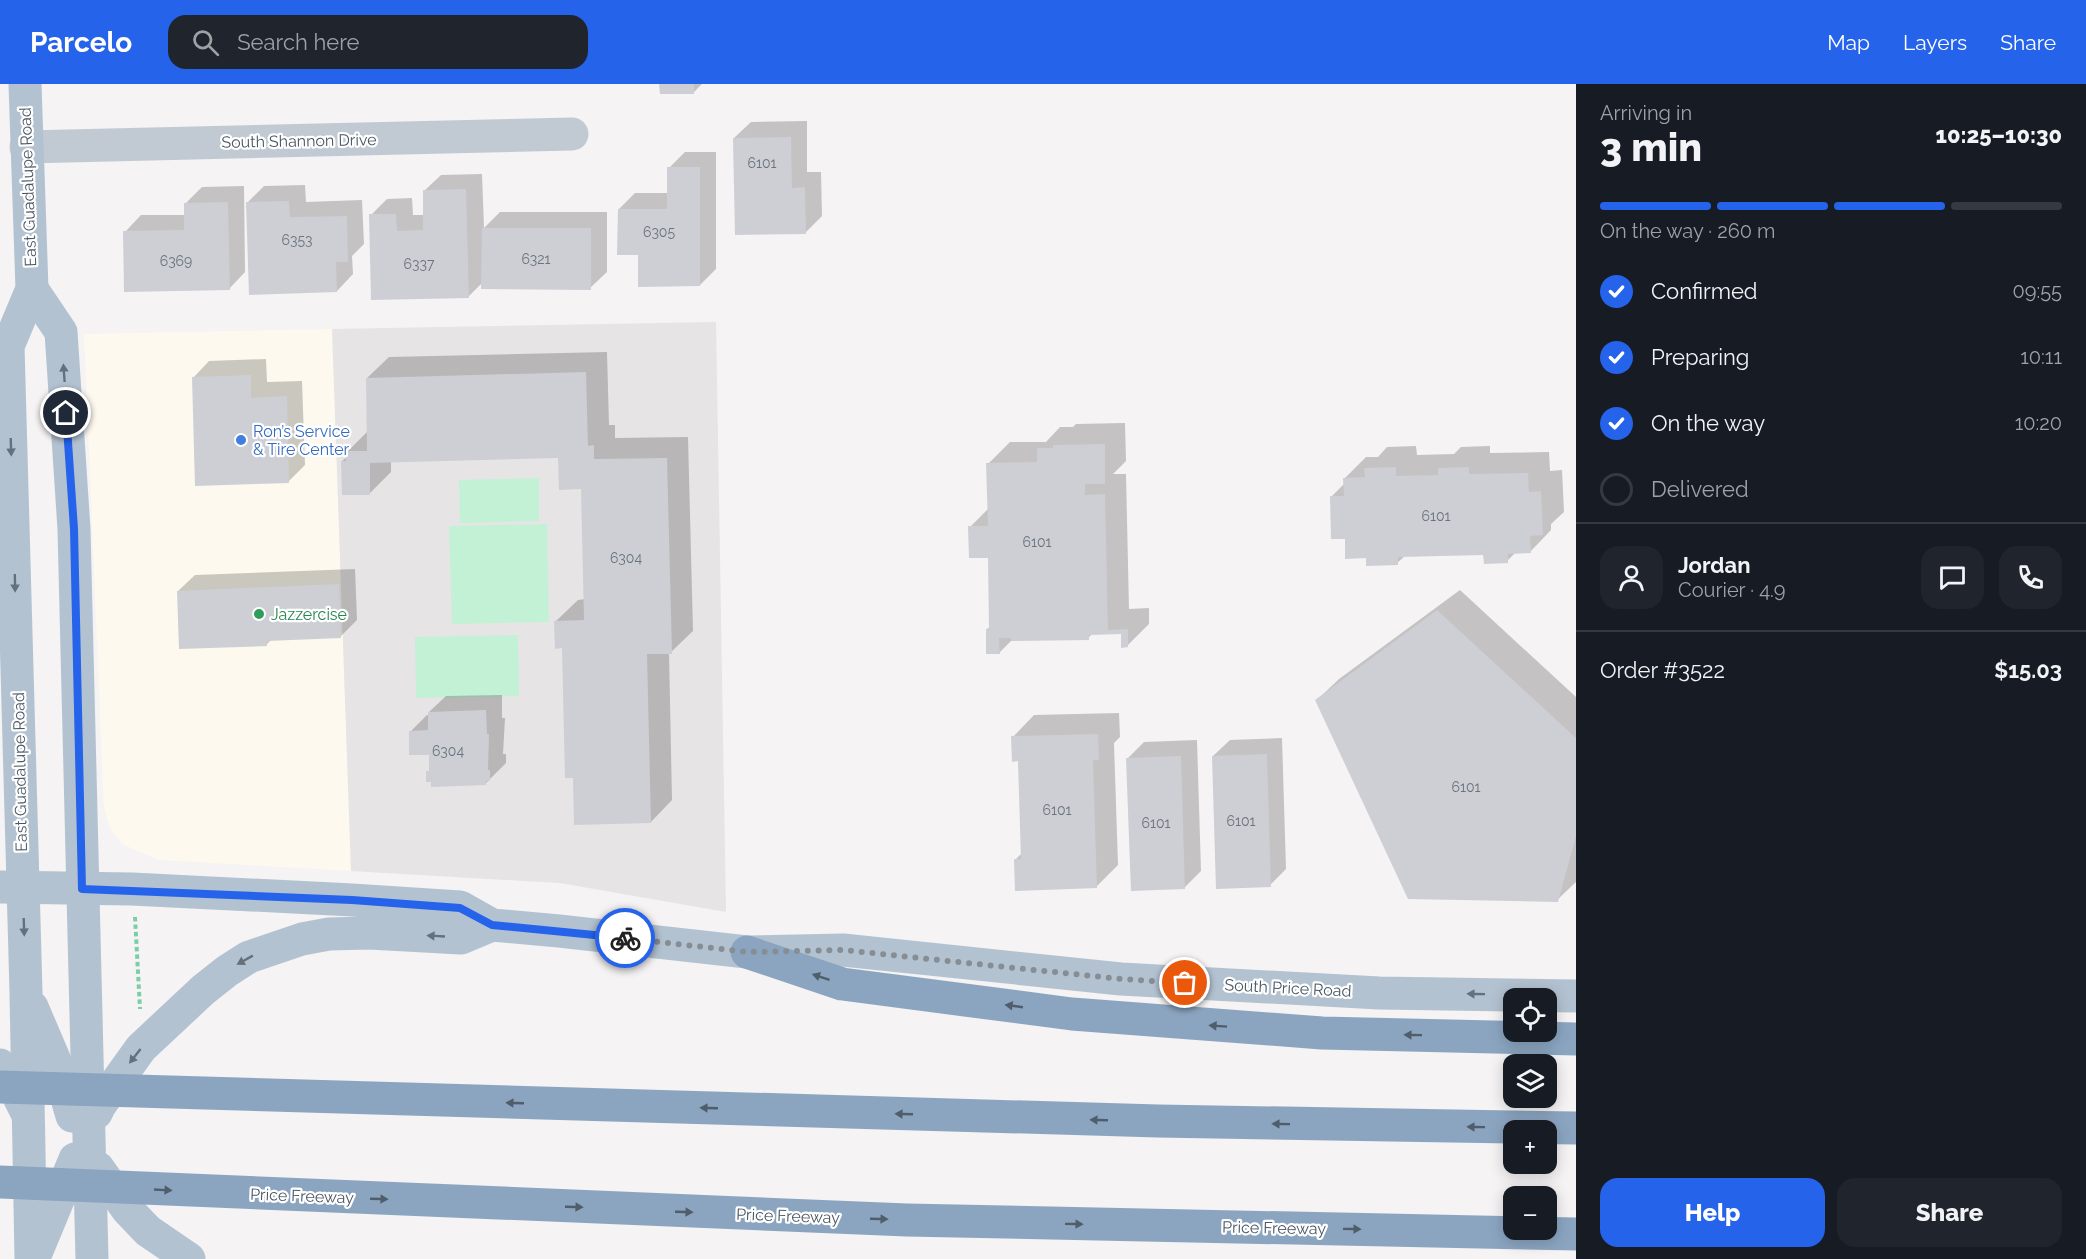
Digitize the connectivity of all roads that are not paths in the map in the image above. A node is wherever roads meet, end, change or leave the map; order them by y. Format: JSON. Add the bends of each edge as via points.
{"nodes":[{"id":1,"x":25,"y":84,"type":"edge"},
{"id":2,"x":572,"y":134,"type":"dead end"},
{"id":3,"x":26,"y":147,"type":"junction"},
{"id":4,"x":32,"y":289,"type":"junction"},
{"id":5,"x":11,"y":888,"type":"edge"},
{"id":6,"x":82,"y":889,"type":"junction"},
{"id":7,"x":492,"y":925,"type":"junction"},
{"id":8,"x":747,"y":952,"type":"junction"},
{"id":9,"x":86,"y":987,"type":"junction"},
{"id":10,"x":26,"y":992,"type":"junction"},
{"id":11,"x":1576,"y":996,"type":"edge"},
{"id":12,"x":1576,"y":1039,"type":"edge"},
{"id":13,"x":0,"y":1065,"type":"edge"},
{"id":14,"x":60,"y":1078,"type":"junction"},
{"id":15,"x":0,"y":1087,"type":"edge"},
{"id":16,"x":1576,"y":1128,"type":"edge"},
{"id":17,"x":32,"y":1139,"type":"junction"},
{"id":18,"x":87,"y":1141,"type":"junction"},
{"id":19,"x":0,"y":1182,"type":"edge"},
{"id":20,"x":63,"y":1188,"type":"junction"},
{"id":21,"x":0,"y":1201,"type":"edge"},
{"id":22,"x":1576,"y":1234,"type":"edge"},
{"id":23,"x":91,"y":1247,"type":"edge"},
{"id":24,"x":33,"y":1259,"type":"edge"},
{"id":25,"x":189,"y":1259,"type":"edge"}],
"edges":[{"from":1,"to":3,"type":"main road","name":"East Guadalupe Road"},
{"from":2,"to":3,"type":"street","name":"South Shannon Drive"},
{"from":3,"to":4,"type":"main road","name":"East Guadalupe Road"},
{"from":4,"to":5,"type":"main road","name":"East Guadalupe Road","one_way":true,"via":[[8,346]]},
{"from":6,"to":4,"type":"main road","name":"East Guadalupe Road","one_way":true,"via":[[74,529],[61,332]]},
{"from":5,"to":6,"type":"main road","name":"South Price Road"},
{"from":5,"to":10,"type":"main road","name":"East Guadalupe Road","one_way":true},
{"from":6,"to":7,"type":"main road","name":"South Price Road","via":[[329,898],[460,908]]},
{"from":6,"to":9,"type":"main road","name":"East Guadalupe Road"},
{"from":7,"to":8,"type":"main road","name":"South Price Road"},
{"from":7,"to":18,"type":"main road","one_way":true,"via":[[461,938],[328,934],[249,957],[227,970],[141,1048],[100,1105]]},
{"from":11,"to":8,"type":"main road","name":"South Price Road","one_way":true,"via":[[1379,993],[1133,980],[843,950]]},
{"from":12,"to":8,"type":"highway","one_way":true,"via":[[1322,1033],[1072,1014],[843,984]]},
{"from":9,"to":14,"type":"main road"},
{"from":9,"to":18,"type":"main road","name":"East Guadalupe Road"},
{"from":10,"to":14,"type":"main road"},
{"from":10,"to":17,"type":"main road","name":"East Guadalupe Road"},
{"from":13,"to":17,"type":"main road","via":[[12,1083]]},
{"from":14,"to":17,"type":"main road","via":[[51,1109]]},
{"from":14,"to":18,"type":"main road"},
{"from":16,"to":15,"type":"highway","one_way":true,"via":[[1180,1122]]},
{"from":17,"to":20,"type":"main road"},
{"from":17,"to":21,"type":"main road"},
{"from":17,"to":24,"type":"main road","name":"East Guadalupe Road"},
{"from":18,"to":20,"type":"main road"},
{"from":18,"to":23,"type":"main road","name":"East Guadalupe Road"},
{"from":18,"to":25,"type":"main road","via":[[127,1209],[148,1231]]},
{"from":19,"to":22,"type":"highway","name":"Price Freeway","one_way":true,"via":[[907,1220]]},
{"from":20,"to":23,"type":"main road"},
{"from":20,"to":24,"type":"main road"}]}
